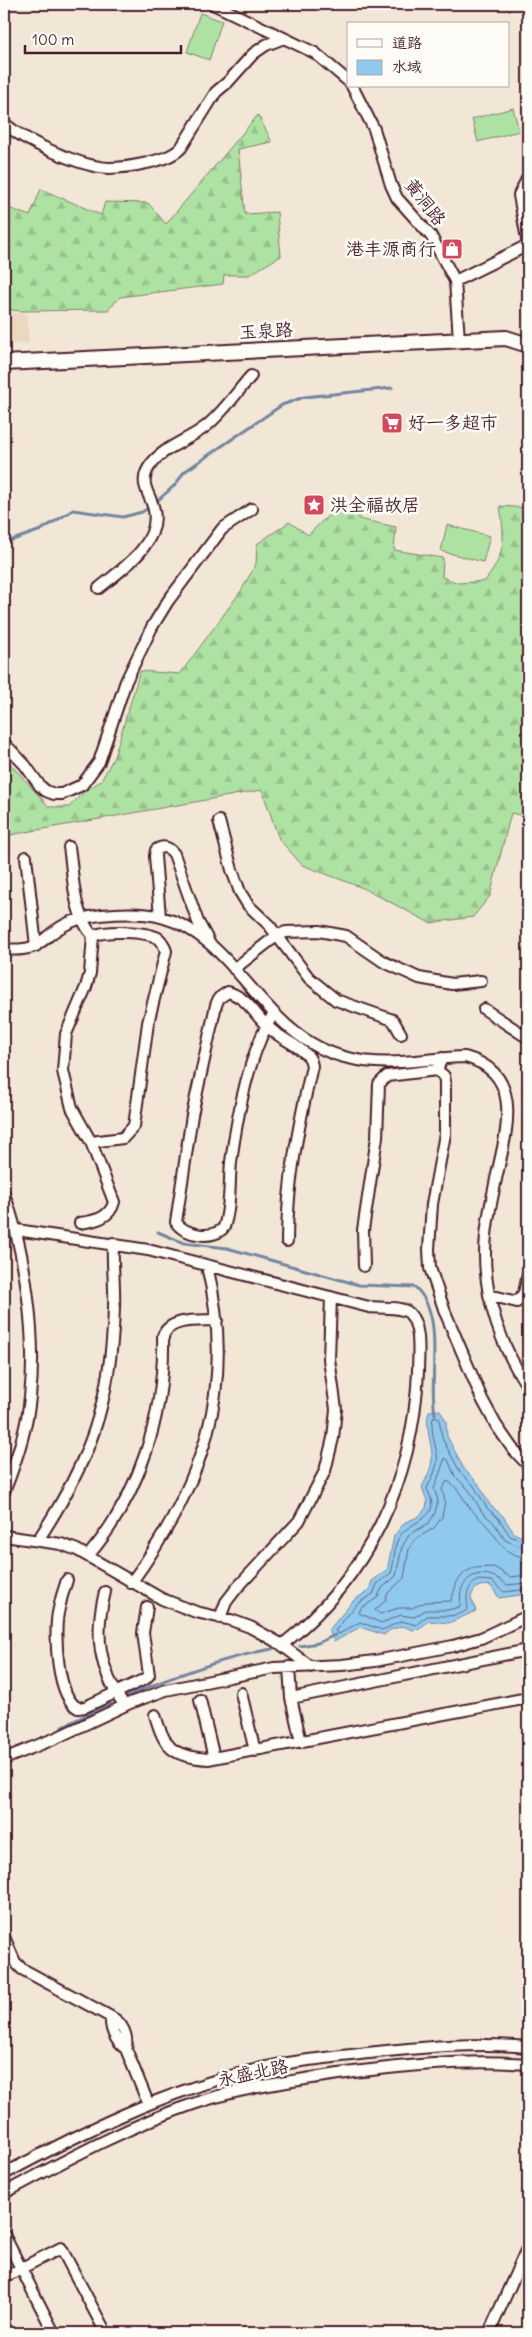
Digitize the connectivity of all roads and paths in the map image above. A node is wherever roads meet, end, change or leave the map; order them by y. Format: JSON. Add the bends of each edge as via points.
{"nodes":[{"id":1,"x":213,"y":4,"type":"edge"},
{"id":2,"x":284,"y":38,"type":"junction"},
{"id":3,"x":347,"y":80,"type":"edge"},
{"id":4,"x":353,"y":88,"type":"edge"},
{"id":5,"x":4,"y":123,"type":"edge"},
{"id":6,"x":528,"y":177,"type":"edge"},
{"id":7,"x":528,"y":245,"type":"edge"},
{"id":8,"x":455,"y":281,"type":"junction"},
{"id":9,"x":459,"y":340,"type":"junction"},
{"id":10,"x":528,"y":345,"type":"edge"},
{"id":11,"x":4,"y":363,"type":"edge"},
{"id":12,"x":251,"y":376,"type":"dead end"},
{"id":13,"x":252,"y":509,"type":"dead end"},
{"id":14,"x":99,"y":588,"type":"dead end"},
{"id":15,"x":4,"y":743,"type":"edge"},
{"id":16,"x":219,"y":821,"type":"dead end"},
{"id":17,"x":70,"y":847,"type":"dead end"},
{"id":18,"x":26,"y":857,"type":"dead end"},
{"id":19,"x":160,"y":917,"type":"junction"},
{"id":20,"x":82,"y":919,"type":"junction"},
{"id":21,"x":93,"y":936,"type":"junction"},
{"id":22,"x":276,"y":936,"type":"junction"},
{"id":23,"x":36,"y":946,"type":"junction"},
{"id":24,"x":211,"y":946,"type":"junction"},
{"id":25,"x":4,"y":949,"type":"edge"},
{"id":26,"x":234,"y":969,"type":"junction"},
{"id":27,"x":481,"y":981,"type":"dead end"},
{"id":28,"x":484,"y":1009,"type":"dead end"},
{"id":29,"x":273,"y":1015,"type":"junction"},
{"id":30,"x":266,"y":1025,"type":"junction"},
{"id":31,"x":401,"y":1034,"type":"dead end"},
{"id":32,"x":528,"y":1038,"type":"edge"},
{"id":33,"x":442,"y":1058,"type":"junction"},
{"id":34,"x":438,"y":1070,"type":"junction"},
{"id":35,"x":91,"y":1142,"type":"junction"},
{"id":36,"x":4,"y":1194,"type":"edge"},
{"id":37,"x":80,"y":1223,"type":"dead end"},
{"id":38,"x":17,"y":1230,"type":"junction"},
{"id":39,"x":287,"y":1241,"type":"dead end"},
{"id":40,"x":113,"y":1243,"type":"junction"},
{"id":41,"x":207,"y":1266,"type":"junction"},
{"id":42,"x":364,"y":1266,"type":"dead end"},
{"id":43,"x":528,"y":1274,"type":"edge"},
{"id":44,"x":489,"y":1295,"type":"junction"},
{"id":45,"x":330,"y":1297,"type":"junction"},
{"id":46,"x":217,"y":1320,"type":"junction"},
{"id":47,"x":528,"y":1387,"type":"edge"},
{"id":48,"x":528,"y":1466,"type":"edge"},
{"id":49,"x":4,"y":1492,"type":"edge"},
{"id":50,"x":4,"y":1536,"type":"edge"},
{"id":51,"x":38,"y":1540,"type":"junction"},
{"id":52,"x":88,"y":1556,"type":"junction"},
{"id":53,"x":67,"y":1580,"type":"dead end"},
{"id":54,"x":131,"y":1583,"type":"junction"},
{"id":55,"x":105,"y":1592,"type":"dead end"},
{"id":56,"x":148,"y":1607,"type":"dead end"},
{"id":57,"x":528,"y":1616,"type":"edge"},
{"id":58,"x":220,"y":1618,"type":"junction"},
{"id":59,"x":282,"y":1644,"type":"junction"},
{"id":60,"x":528,"y":1650,"type":"edge"},
{"id":61,"x":310,"y":1667,"type":"junction"},
{"id":62,"x":290,"y":1668,"type":"junction"},
{"id":63,"x":115,"y":1692,"type":"junction"},
{"id":64,"x":241,"y":1693,"type":"dead end"},
{"id":65,"x":291,"y":1698,"type":"junction"},
{"id":66,"x":528,"y":1698,"type":"edge"},
{"id":67,"x":200,"y":1700,"type":"dead end"},
{"id":68,"x":124,"y":1705,"type":"junction"},
{"id":69,"x":155,"y":1715,"type":"dead end"},
{"id":70,"x":301,"y":1742,"type":"junction"},
{"id":71,"x":255,"y":1751,"type":"junction"},
{"id":72,"x":214,"y":1758,"type":"junction"},
{"id":73,"x":4,"y":1759,"type":"edge"},
{"id":74,"x":4,"y":1938,"type":"edge"},
{"id":75,"x":528,"y":2047,"type":"edge"},
{"id":76,"x":528,"y":2064,"type":"edge"},
{"id":77,"x":148,"y":2103,"type":"junction"},
{"id":78,"x":4,"y":2174,"type":"edge"},
{"id":79,"x":4,"y":2193,"type":"edge"},
{"id":80,"x":4,"y":2235,"type":"edge"},
{"id":81,"x":528,"y":2246,"type":"edge"},
{"id":82,"x":21,"y":2268,"type":"junction"},
{"id":83,"x":4,"y":2278,"type":"edge"},
{"id":84,"x":54,"y":2333,"type":"edge"},
{"id":85,"x":106,"y":2333,"type":"edge"},
{"id":86,"x":489,"y":2333,"type":"edge"}],
"edges":[{"from":1,"to":2,"type":"street"},
{"from":2,"to":3,"type":"street","via":[[316,53]]},
{"from":2,"to":5,"type":"street","via":[[253,54],[216,92],[181,148],[157,161],[108,168],[88,164],[52,151]]},
{"from":4,"to":8,"type":"street","name":"黄洞路","via":[[374,129],[397,198],[432,236]]},
{"from":6,"to":7,"type":"street","via":[[519,196]]},
{"from":7,"to":8,"type":"street"},
{"from":8,"to":9,"type":"street","name":"黄洞路"},
{"from":9,"to":10,"type":"street","name":"玉泉路","via":[[506,338]]},
{"from":9,"to":11,"type":"street","name":"玉泉路"},
{"from":12,"to":14,"type":"street","via":[[206,427],[156,460],[145,476],[144,485],[154,509],[153,528],[135,559]]},
{"from":13,"to":15,"type":"street","via":[[222,529],[168,601],[126,681],[95,770],[82,785],[62,794],[46,791]]},
{"from":16,"to":22,"type":"street","via":[[240,892]]},
{"from":17,"to":20,"type":"street","via":[[78,912]]},
{"from":18,"to":23,"type":"street"},
{"from":19,"to":20,"type":"street","via":[[123,915]]},
{"from":19,"to":24,"type":"street","via":[[186,927]]},
{"from":19,"to":24,"type":"street","via":[[155,856],[156,850],[165,848],[174,854],[198,922]]},
{"from":20,"to":21,"type":"street"},
{"from":20,"to":23,"type":"street","via":[[62,927]]},
{"from":21,"to":35,"type":"street","via":[[90,973],[66,1034],[63,1064],[72,1108]]},
{"from":21,"to":35,"type":"street","via":[[109,932],[152,936],[159,939],[166,951],[148,1024],[134,1126],[122,1138]]},
{"from":22,"to":26,"type":"street"},
{"from":22,"to":27,"type":"street","via":[[294,931],[334,932],[351,939],[384,962],[420,978],[452,984]]},
{"from":22,"to":31,"type":"street","via":[[323,991],[347,1006],[394,1020]]},
{"from":23,"to":25,"type":"street","via":[[24,950]]},
{"from":24,"to":26,"type":"street"},
{"from":26,"to":29,"type":"street"},
{"from":28,"to":32,"type":"street"},
{"from":29,"to":30,"type":"street"},
{"from":29,"to":33,"type":"street","via":[[308,1043],[348,1058],[389,1064]]},
{"from":30,"to":30,"type":"street","via":[[256,1050],[235,1134],[224,1226],[215,1234],[186,1232],[176,1222],[176,1214],[192,1114],[219,998],[228,992],[237,994]]},
{"from":30,"to":39,"type":"street","via":[[303,1051],[312,1066],[290,1185]]},
{"from":33,"to":34,"type":"street"},
{"from":33,"to":44,"type":"street","via":[[465,1057],[488,1067],[502,1082],[507,1100],[505,1142],[487,1225],[485,1254]]},
{"from":34,"to":42,"type":"street","via":[[387,1076],[379,1084],[377,1137],[363,1230]]},
{"from":34,"to":48,"type":"street","via":[[445,1082],[445,1134],[432,1204],[430,1268],[482,1400],[512,1448]]},
{"from":35,"to":37,"type":"street","via":[[114,1202],[107,1216]]},
{"from":36,"to":38,"type":"street"},
{"from":38,"to":40,"type":"street"},
{"from":38,"to":49,"type":"street","via":[[28,1301],[30,1396],[19,1450]]},
{"from":40,"to":41,"type":"street"},
{"from":40,"to":51,"type":"street","via":[[113,1344],[104,1401],[87,1454],[62,1503]]},
{"from":41,"to":45,"type":"street"},
{"from":41,"to":46,"type":"street"},
{"from":43,"to":44,"type":"street","via":[[524,1293],[518,1302]]},
{"from":44,"to":47,"type":"street","via":[[501,1335]]},
{"from":45,"to":58,"type":"street","via":[[330,1359],[336,1409],[325,1471],[299,1521],[236,1589]]},
{"from":45,"to":59,"type":"street","via":[[411,1314],[418,1337],[414,1419],[399,1482],[371,1543],[341,1588]]},
{"from":46,"to":52,"type":"street","via":[[173,1323],[165,1329],[160,1403],[146,1452],[116,1518]]},
{"from":46,"to":54,"type":"street","via":[[219,1361],[216,1392],[203,1448],[170,1524]]},
{"from":50,"to":51,"type":"street"},
{"from":51,"to":52,"type":"street","via":[[61,1544]]},
{"from":52,"to":54,"type":"street"},
{"from":53,"to":63,"type":"street","via":[[58,1614],[56,1638],[59,1666],[69,1700],[78,1708],[85,1707]]},
{"from":54,"to":58,"type":"street","via":[[170,1602]]},
{"from":55,"to":63,"type":"street","via":[[98,1626],[99,1643],[107,1676]]},
{"from":56,"to":63,"type":"street","via":[[143,1633],[149,1675]]},
{"from":57,"to":61,"type":"street","via":[[481,1638],[459,1644],[374,1661]]},
{"from":58,"to":59,"type":"street","via":[[250,1627]]},
{"from":59,"to":61,"type":"street"},
{"from":60,"to":65,"type":"street"},
{"from":61,"to":62,"type":"street"},
{"from":62,"to":65,"type":"street"},
{"from":62,"to":68,"type":"street","via":[[274,1668],[166,1690]]},
{"from":63,"to":68,"type":"street"},
{"from":64,"to":71,"type":"street"},
{"from":65,"to":70,"type":"street"},
{"from":66,"to":70,"type":"street"},
{"from":67,"to":72,"type":"street"},
{"from":68,"to":73,"type":"street"},
{"from":69,"to":72,"type":"street","via":[[161,1737],[168,1747],[191,1758]]},
{"from":70,"to":71,"type":"street"},
{"from":71,"to":72,"type":"street"},
{"from":74,"to":77,"type":"street","via":[[15,1962],[30,1975],[111,2017],[110,2025],[118,2044],[126,2049]]},
{"from":75,"to":77,"type":"street","name":"永盛北路","via":[[424,2047],[319,2059],[255,2070],[191,2087]]},
{"from":76,"to":79,"type":"street","name":"永盛北路","via":[[464,2061],[416,2064],[241,2090],[145,2122]]},
{"from":77,"to":78,"type":"street","name":"永盛北路"},
{"from":80,"to":82,"type":"street"},
{"from":81,"to":86,"type":"street"},
{"from":82,"to":83,"type":"street"},
{"from":82,"to":84,"type":"street"},
{"from":82,"to":85,"type":"street","via":[[61,2248]]}]}
